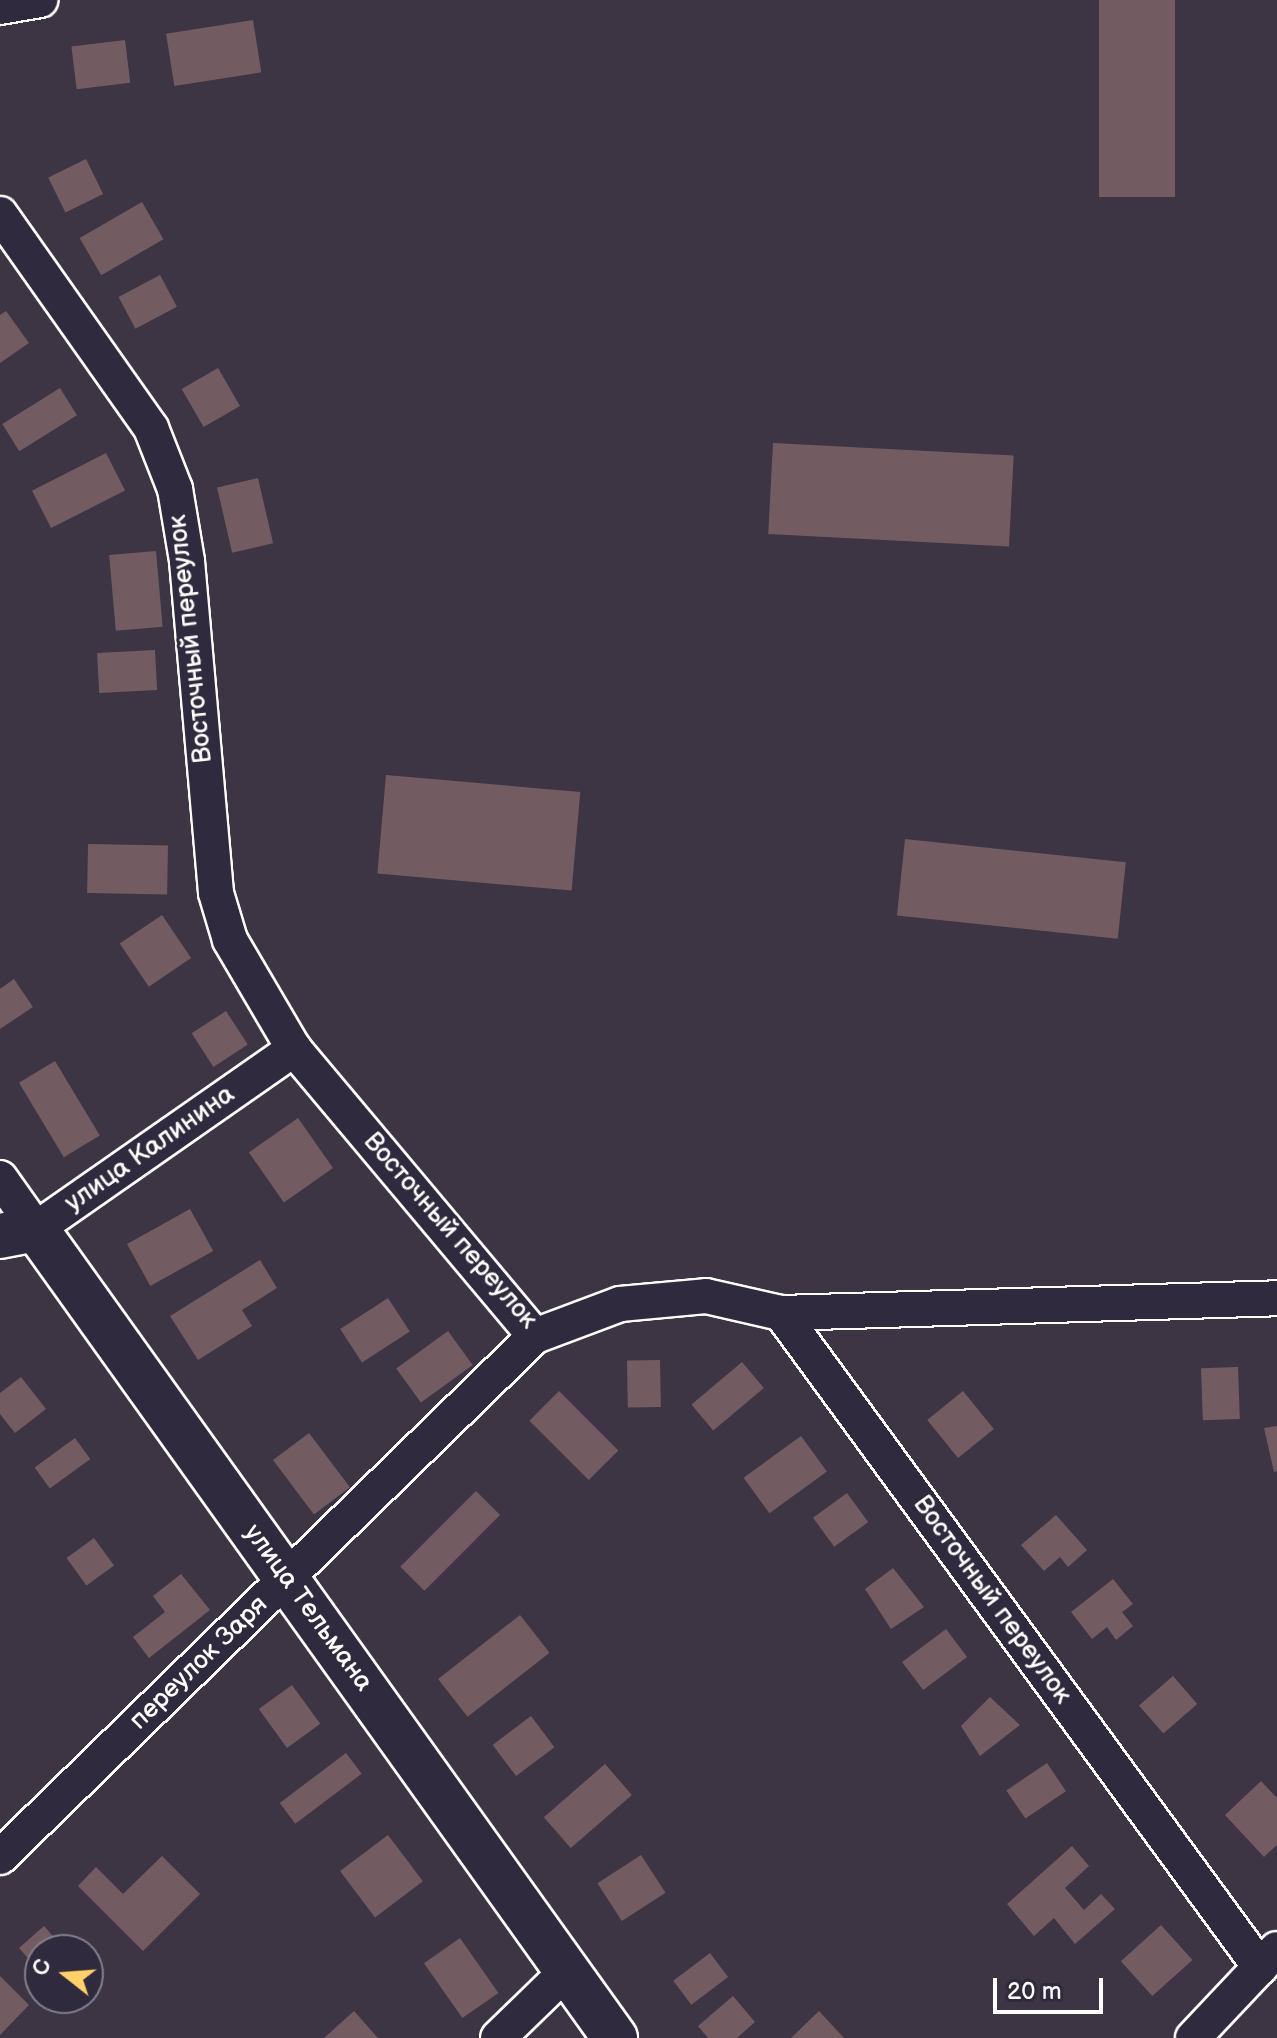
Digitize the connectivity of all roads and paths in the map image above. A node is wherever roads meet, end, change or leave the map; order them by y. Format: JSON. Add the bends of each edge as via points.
{"nodes":[{"id":1,"x":40,"y":0,"type":"edge"},
{"id":2,"x":0,"y":7,"type":"edge"},
{"id":3,"x":0,"y":214,"type":"edge"},
{"id":4,"x":294,"y":1049,"type":"junction"},
{"id":5,"x":0,"y":1178,"type":"edge"},
{"id":6,"x":18,"y":1232,"type":"edge"},
{"id":7,"x":1277,"y":1298,"type":"edge"},
{"id":8,"x":781,"y":1313,"type":"junction"},
{"id":9,"x":535,"y":1336,"type":"junction"},
{"id":10,"x":286,"y":1578,"type":"junction"},
{"id":11,"x":0,"y":1857,"type":"edge"},
{"id":12,"x":1268,"y":1958,"type":"edge"},
{"id":13,"x":569,"y":1969,"type":"junction"},
{"id":14,"x":498,"y":2038,"type":"edge"},
{"id":15,"x":615,"y":2038,"type":"edge"},
{"id":16,"x":1193,"y":2038,"type":"edge"}],
"edges":[{"from":1,"to":2,"type":"street"},
{"from":3,"to":4,"type":"street","name":"Восточный переулок","via":[[151,428],[175,489],[187,561],[216,893],[230,940]]},
{"from":4,"to":6,"type":"street","name":"улица Калинина"},
{"from":4,"to":9,"type":"street","name":"Восточный переулок"},
{"from":5,"to":6,"type":"street","name":"улица Тельмана"},
{"from":6,"to":10,"type":"street","name":"улица Тельмана"},
{"from":7,"to":8,"type":"street"},
{"from":8,"to":9,"type":"street","name":"Восточный переулок","via":[[706,1296],[634,1302]]},
{"from":8,"to":12,"type":"street","name":"Восточный переулок"},
{"from":9,"to":10,"type":"street","name":"переулок Заря"},
{"from":10,"to":11,"type":"street","name":"переулок Заря"},
{"from":10,"to":13,"type":"street","name":"улица Тельмана"},
{"from":12,"to":16,"type":"street"},
{"from":13,"to":14,"type":"street"},
{"from":13,"to":15,"type":"street","name":"улица Тельмана"}]}
